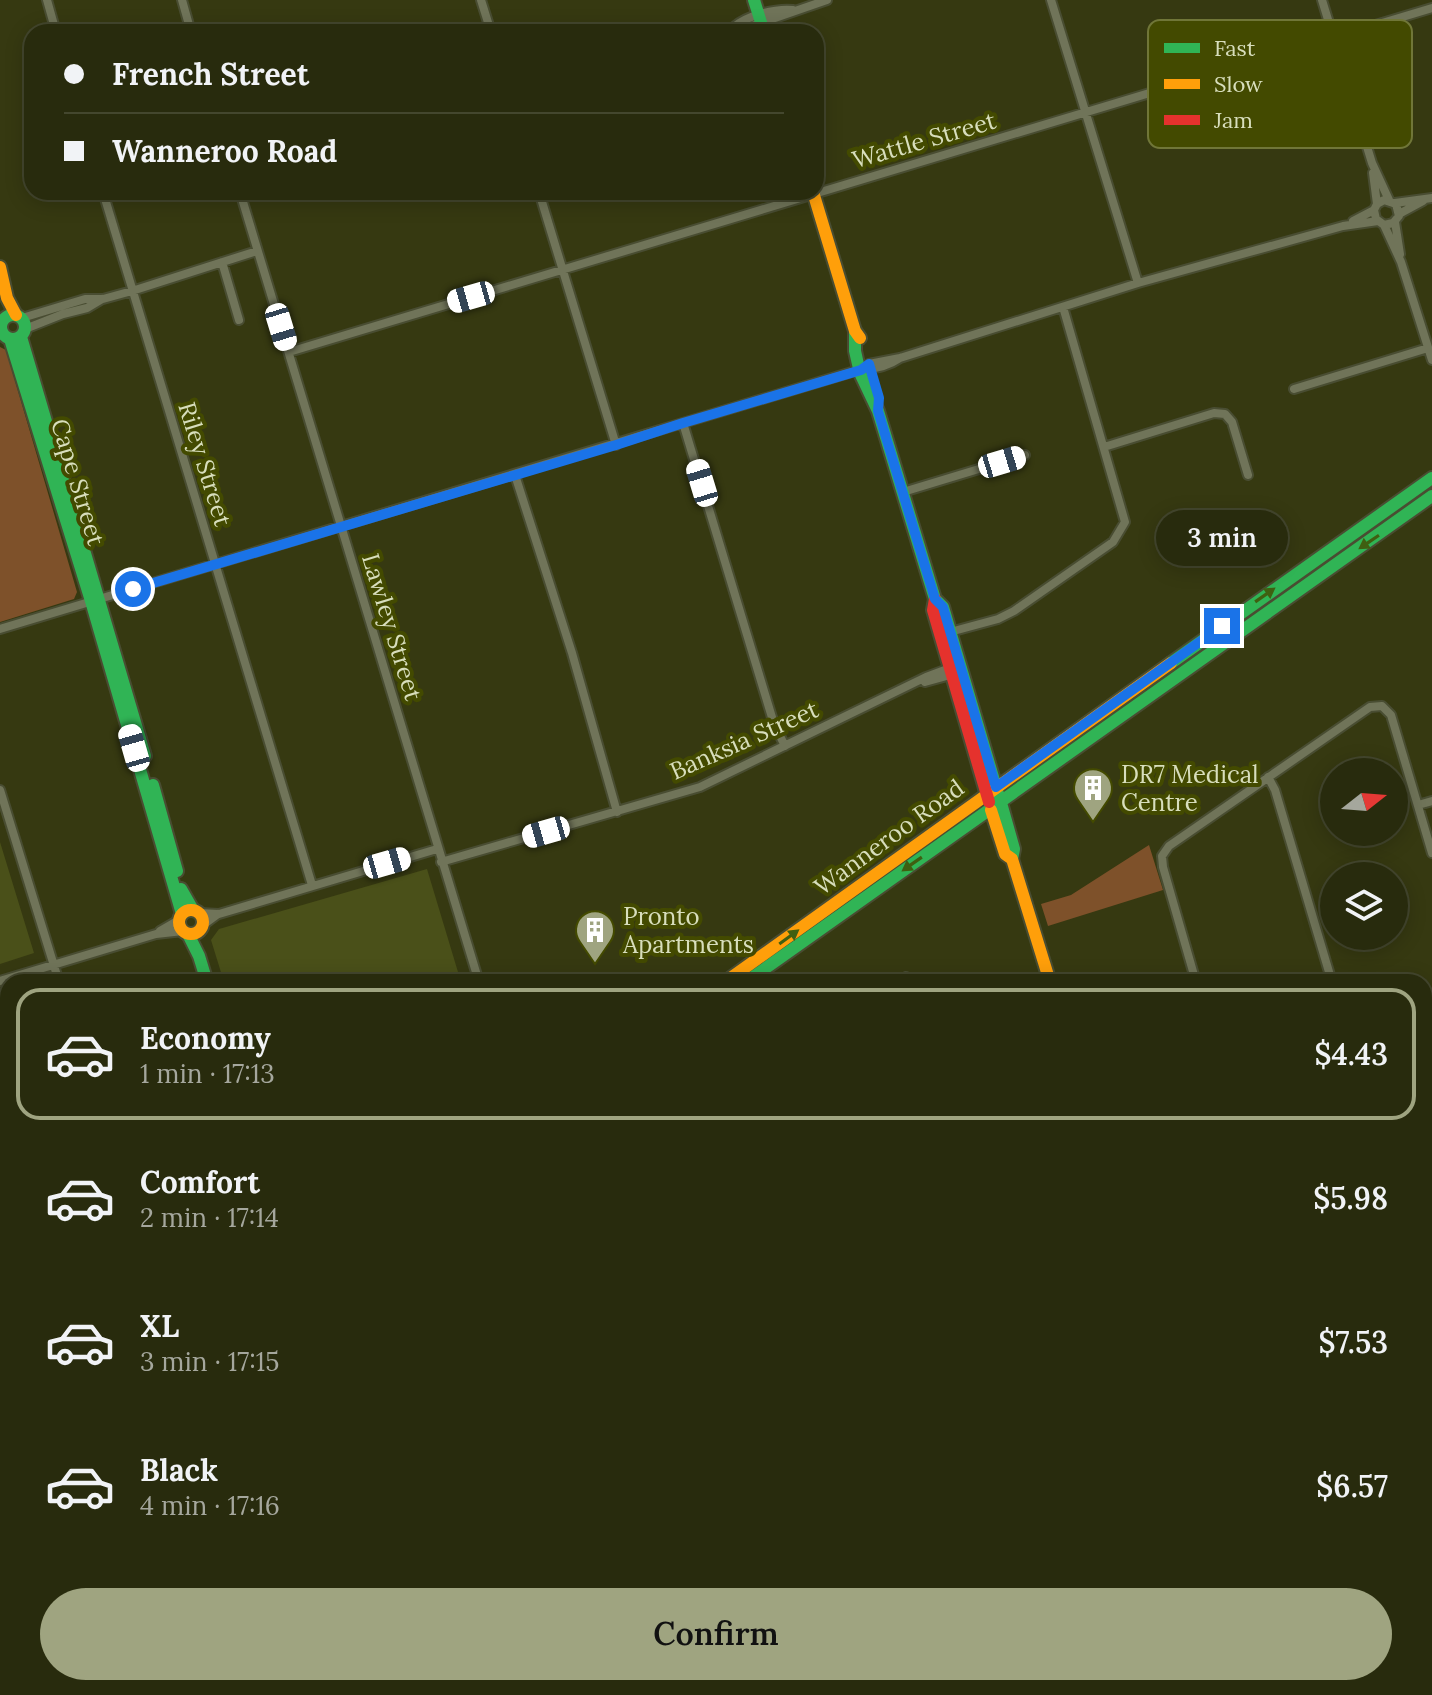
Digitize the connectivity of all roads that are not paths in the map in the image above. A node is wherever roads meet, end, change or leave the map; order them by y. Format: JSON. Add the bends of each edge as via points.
{"nodes":[{"id":1,"x":47,"y":0,"type":"edge"},
{"id":2,"x":182,"y":0,"type":"edge"},
{"id":3,"x":481,"y":0,"type":"edge"},
{"id":4,"x":754,"y":0,"type":"edge"},
{"id":5,"x":827,"y":0,"type":"edge"},
{"id":6,"x":1051,"y":0,"type":"edge"},
{"id":7,"x":1322,"y":0,"type":"edge"},
{"id":8,"x":1432,"y":8,"type":"edge"},
{"id":9,"x":1328,"y":20,"type":"edge"},
{"id":10,"x":1393,"y":20,"type":"edge"},
{"id":11,"x":54,"y":24,"type":"edge"},
{"id":12,"x":189,"y":24,"type":"edge"},
{"id":13,"x":488,"y":24,"type":"edge"},
{"id":14,"x":737,"y":24,"type":"edge"},
{"id":15,"x":761,"y":24,"type":"edge"},
{"id":16,"x":1148,"y":95,"type":"edge"},
{"id":17,"x":1086,"y":114,"type":"junction"},
{"id":18,"x":1367,"y":148,"type":"edge"},
{"id":19,"x":1372,"y":163,"type":"junction"},
{"id":20,"x":824,"y":190,"type":"edge"},
{"id":21,"x":1430,"y":198,"type":"edge"},
{"id":22,"x":105,"y":200,"type":"edge"},
{"id":23,"x":242,"y":200,"type":"edge"},
{"id":24,"x":541,"y":200,"type":"edge"},
{"id":25,"x":790,"y":200,"type":"edge"},
{"id":26,"x":815,"y":200,"type":"edge"},
{"id":27,"x":1392,"y":201,"type":"junction"},
{"id":28,"x":1376,"y":207,"type":"junction"},
{"id":29,"x":1397,"y":218,"type":"junction"},
{"id":30,"x":1381,"y":223,"type":"junction"},
{"id":31,"x":1343,"y":226,"type":"junction"},
{"id":32,"x":257,"y":251,"type":"junction"},
{"id":33,"x":222,"y":262,"type":"junction"},
{"id":34,"x":1401,"y":262,"type":"junction"},
{"id":35,"x":0,"y":267,"type":"edge"},
{"id":36,"x":563,"y":269,"type":"junction"},
{"id":37,"x":1138,"y":283,"type":"junction"},
{"id":38,"x":132,"y":291,"type":"junction"},
{"id":39,"x":0,"y":303,"type":"edge"},
{"id":40,"x":1063,"y":307,"type":"junction"},
{"id":41,"x":239,"y":320,"type":"dead end"},
{"id":42,"x":10,"y":328,"type":"edge"},
{"id":43,"x":1428,"y":348,"type":"junction"},
{"id":44,"x":289,"y":352,"type":"junction"},
{"id":45,"x":1432,"y":360,"type":"edge"},
{"id":46,"x":867,"y":368,"type":"junction"},
{"id":47,"x":1294,"y":389,"type":"dead end"},
{"id":48,"x":683,"y":423,"type":"junction"},
{"id":49,"x":616,"y":445,"type":"junction"},
{"id":50,"x":1104,"y":447,"type":"junction"},
{"id":51,"x":1025,"y":455,"type":"dead end"},
{"id":52,"x":515,"y":475,"type":"junction"},
{"id":53,"x":1248,"y":475,"type":"dead end"},
{"id":54,"x":1432,"y":478,"type":"edge"},
{"id":55,"x":903,"y":492,"type":"junction"},
{"id":56,"x":1432,"y":496,"type":"edge"},
{"id":57,"x":341,"y":528,"type":"junction"},
{"id":58,"x":215,"y":564,"type":"junction"},
{"id":59,"x":95,"y":600,"type":"junction"},
{"id":60,"x":0,"y":629,"type":"edge"},
{"id":61,"x":945,"y":634,"type":"junction"},
{"id":62,"x":954,"y":670,"type":"junction"},
{"id":63,"x":785,"y":746,"type":"junction"},
{"id":64,"x":1268,"y":777,"type":"junction"},
{"id":65,"x":0,"y":790,"type":"edge"},
{"id":66,"x":991,"y":790,"type":"junction"},
{"id":67,"x":1432,"y":801,"type":"edge"},
{"id":68,"x":1418,"y":805,"type":"junction"},
{"id":69,"x":996,"y":807,"type":"junction"},
{"id":70,"x":617,"y":812,"type":"junction"},
{"id":71,"x":437,"y":849,"type":"junction"},
{"id":72,"x":1432,"y":853,"type":"edge"},
{"id":73,"x":441,"y":862,"type":"junction"},
{"id":74,"x":312,"y":885,"type":"junction"},
{"id":75,"x":191,"y":922,"type":"junction"},
{"id":76,"x":54,"y":965,"type":"junction"},
{"id":77,"x":24,"y":974,"type":"edge"},
{"id":78,"x":57,"y":974,"type":"edge"},
{"id":79,"x":205,"y":974,"type":"edge"},
{"id":80,"x":476,"y":974,"type":"edge"},
{"id":81,"x":736,"y":974,"type":"edge"},
{"id":82,"x":768,"y":974,"type":"edge"},
{"id":83,"x":1048,"y":974,"type":"edge"},
{"id":84,"x":1194,"y":974,"type":"edge"},
{"id":85,"x":1330,"y":974,"type":"edge"}],
"edges":[{"from":1,"to":11,"type":"street"},
{"from":2,"to":12,"type":"street"},
{"from":3,"to":13,"type":"street"},
{"from":4,"to":15,"type":"main road"},
{"from":5,"to":15,"type":"street","via":[[783,9]]},
{"from":6,"to":17,"type":"street"},
{"from":7,"to":9,"type":"street"},
{"from":8,"to":10,"type":"street","name":"Wattle Street"},
{"from":14,"to":15,"type":"street"},
{"from":16,"to":17,"type":"street","name":"Wattle Street"},
{"from":17,"to":20,"type":"street","name":"Wattle Street"},
{"from":17,"to":37,"type":"street"},
{"from":18,"to":19,"type":"street"},
{"from":19,"to":27,"type":"street"},
{"from":19,"to":28,"type":"street"},
{"from":21,"to":27,"type":"street"},
{"from":21,"to":29,"type":"street"},
{"from":22,"to":38,"type":"street","name":"Riley Street"},
{"from":23,"to":32,"type":"street","name":"Lawley Street"},
{"from":24,"to":36,"type":"street"},
{"from":25,"to":36,"type":"street","name":"Wattle Street"},
{"from":26,"to":46,"type":"main road"},
{"from":27,"to":28,"type":"street"},
{"from":27,"to":29,"type":"street"},
{"from":28,"to":30,"type":"street"},
{"from":28,"to":31,"type":"street"},
{"from":29,"to":30,"type":"street"},
{"from":29,"to":34,"type":"street"},
{"from":30,"to":31,"type":"street"},
{"from":30,"to":34,"type":"street"},
{"from":31,"to":37,"type":"street"},
{"from":32,"to":33,"type":"street"},
{"from":32,"to":44,"type":"street","name":"Lawley Street"},
{"from":33,"to":38,"type":"street"},
{"from":33,"to":41,"type":"street"},
{"from":34,"to":43,"type":"street"},
{"from":35,"to":42,"type":"main road","name":"Cape Street"},
{"from":36,"to":44,"type":"street","name":"Wattle Street"},
{"from":36,"to":49,"type":"street"},
{"from":37,"to":40,"type":"street"},
{"from":38,"to":42,"type":"street","via":[[85,299]]},
{"from":38,"to":58,"type":"street","name":"Riley Street"},
{"from":39,"to":42,"type":"main road","name":"Cape Street"},
{"from":40,"to":46,"type":"street"},
{"from":40,"to":50,"type":"street"},
{"from":42,"to":59,"type":"main road","name":"Cape Street"},
{"from":43,"to":45,"type":"street"},
{"from":43,"to":47,"type":"street"},
{"from":44,"to":57,"type":"street","name":"Lawley Street"},
{"from":46,"to":48,"type":"street"},
{"from":46,"to":55,"type":"main road"},
{"from":48,"to":49,"type":"street"},
{"from":48,"to":63,"type":"street"},
{"from":49,"to":52,"type":"street"},
{"from":50,"to":53,"type":"street","via":[[1225,414]]},
{"from":50,"to":61,"type":"street","via":[[1125,522],[1113,542],[1014,611]]},
{"from":51,"to":55,"type":"street"},
{"from":52,"to":57,"type":"street"},
{"from":52,"to":70,"type":"street"},
{"from":66,"to":54,"type":"main road","name":"Wanneroo Road","one_way":true},
{"from":55,"to":61,"type":"main road","via":[[935,599],[933,610]]},
{"from":56,"to":69,"type":"main road","name":"Wanneroo Road","one_way":true},
{"from":57,"to":58,"type":"street"},
{"from":57,"to":71,"type":"street","name":"Lawley Street"},
{"from":58,"to":59,"type":"street"},
{"from":58,"to":74,"type":"street","name":"Riley Street"},
{"from":59,"to":60,"type":"street"},
{"from":59,"to":75,"type":"main road","name":"Cape Street"},
{"from":61,"to":62,"type":"main road"},
{"from":62,"to":63,"type":"street","name":"Banksia Street"},
{"from":62,"to":66,"type":"main road"},
{"from":63,"to":70,"type":"street","name":"Banksia Street","via":[[700,787]]},
{"from":64,"to":68,"type":"street","via":[[1370,707],[1382,706],[1391,715]]},
{"from":64,"to":84,"type":"street","via":[[1162,856]]},
{"from":64,"to":85,"type":"street"},
{"from":65,"to":76,"type":"street"},
{"from":66,"to":69,"type":"main road"},
{"from":81,"to":66,"type":"main road","name":"Wanneroo Road","one_way":true},
{"from":67,"to":68,"type":"street"},
{"from":68,"to":72,"type":"street"},
{"from":69,"to":82,"type":"main road","name":"Wanneroo Road","one_way":true},
{"from":69,"to":83,"type":"main road","via":[[1014,849],[1012,859]]},
{"from":70,"to":73,"type":"street","name":"Banksia Street"},
{"from":71,"to":73,"type":"street","name":"Lawley Street"},
{"from":71,"to":74,"type":"street"},
{"from":73,"to":80,"type":"street","name":"Lawley Street"},
{"from":74,"to":75,"type":"street"},
{"from":75,"to":76,"type":"street"},
{"from":75,"to":79,"type":"main road","name":"Cape Street"},
{"from":76,"to":77,"type":"street"},
{"from":76,"to":78,"type":"street"}]}
